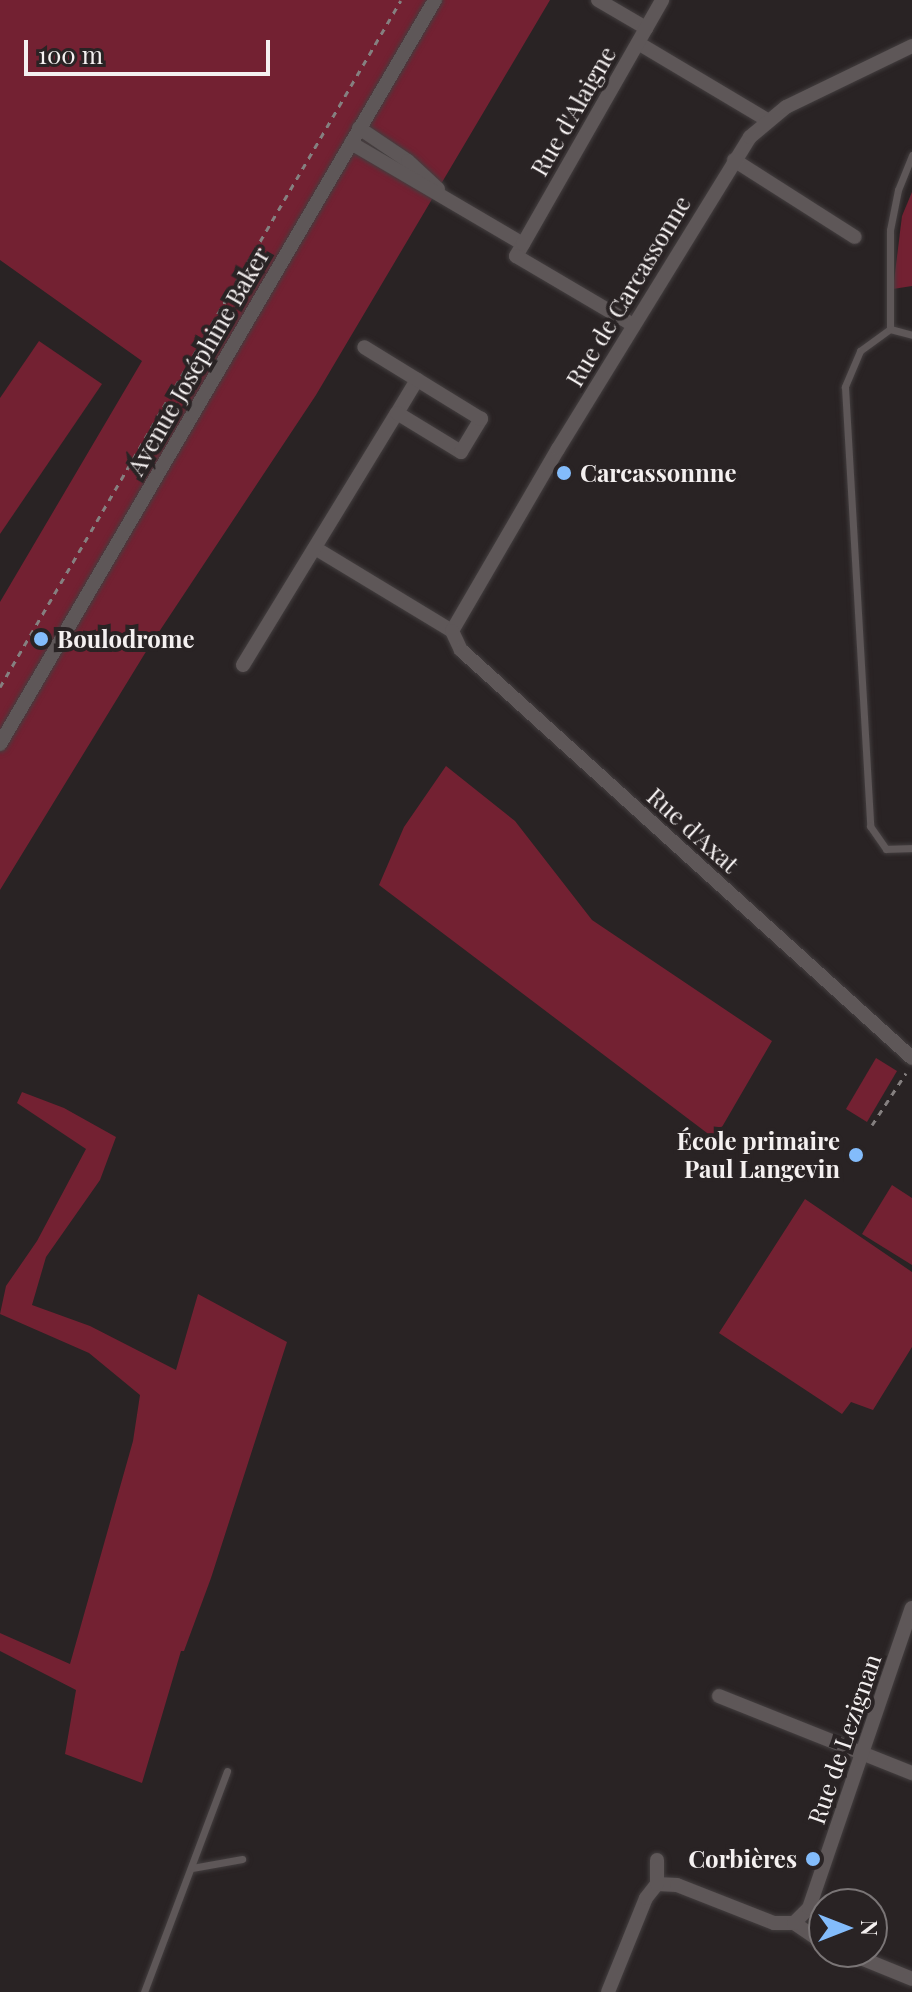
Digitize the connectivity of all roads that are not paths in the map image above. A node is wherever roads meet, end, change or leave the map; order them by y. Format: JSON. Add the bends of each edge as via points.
{"nodes":[{"id":1,"x":435,"y":0,"type":"edge"},
{"id":2,"x":598,"y":0,"type":"edge"},
{"id":3,"x":662,"y":0,"type":"edge"},
{"id":4,"x":646,"y":28,"type":"junction"},
{"id":5,"x":638,"y":43,"type":"junction"},
{"id":6,"x":912,"y":46,"type":"edge"},
{"id":7,"x":767,"y":120,"type":"junction"},
{"id":8,"x":359,"y":128,"type":"junction"},
{"id":9,"x":351,"y":143,"type":"junction"},
{"id":10,"x":912,"y":155,"type":"edge"},
{"id":11,"x":734,"y":160,"type":"junction"},
{"id":12,"x":447,"y":198,"type":"junction"},
{"id":13,"x":855,"y":237,"type":"dead end"},
{"id":14,"x":523,"y":244,"type":"junction"},
{"id":15,"x":633,"y":325,"type":"junction"},
{"id":16,"x":890,"y":329,"type":"junction"},
{"id":17,"x":912,"y":335,"type":"edge"},
{"id":18,"x":364,"y":347,"type":"dead end"},
{"id":19,"x":417,"y":380,"type":"junction"},
{"id":20,"x":397,"y":413,"type":"junction"},
{"id":21,"x":315,"y":548,"type":"junction"},
{"id":22,"x":452,"y":631,"type":"junction"},
{"id":23,"x":243,"y":665,"type":"dead end"},
{"id":24,"x":0,"y":744,"type":"edge"},
{"id":25,"x":912,"y":848,"type":"edge"},
{"id":26,"x":912,"y":1060,"type":"edge"},
{"id":27,"x":912,"y":1608,"type":"edge"},
{"id":28,"x":719,"y":1696,"type":"dead end"},
{"id":29,"x":862,"y":1753,"type":"junction"},
{"id":30,"x":227,"y":1771,"type":"dead end"},
{"id":31,"x":912,"y":1773,"type":"edge"},
{"id":32,"x":242,"y":1859,"type":"dead end"},
{"id":33,"x":657,"y":1860,"type":"dead end"},
{"id":34,"x":192,"y":1868,"type":"junction"},
{"id":35,"x":657,"y":1884,"type":"junction"},
{"id":36,"x":794,"y":1923,"type":"junction"},
{"id":37,"x":808,"y":1932,"type":"edge"},
{"id":38,"x":885,"y":1968,"type":"edge"},
{"id":39,"x":912,"y":1979,"type":"edge"},
{"id":40,"x":144,"y":1992,"type":"edge"},
{"id":41,"x":608,"y":1992,"type":"edge"}],
"edges":[{"from":1,"to":8,"type":"street","name":"Avenue Joséphine Baker"},
{"from":2,"to":4,"type":"street"},
{"from":3,"to":4,"type":"street","name":"Rue d'Alaigne"},
{"from":4,"to":5,"type":"street","name":"Rue d'Alaigne"},
{"from":5,"to":7,"type":"street"},
{"from":5,"to":14,"type":"street","name":"Rue d'Alaigne"},
{"from":6,"to":7,"type":"street","name":"Rue de Carcassonne"},
{"from":7,"to":11,"type":"street","name":"Rue de Carcassonne"},
{"from":8,"to":9,"type":"street","name":"Avenue Joséphine Baker"},
{"from":8,"to":12,"type":"street","via":[[408,161]]},
{"from":9,"to":12,"type":"street"},
{"from":9,"to":24,"type":"street","name":"Avenue Joséphine Baker"},
{"from":10,"to":16,"type":"lane","via":[[890,230]]},
{"from":11,"to":13,"type":"street"},
{"from":11,"to":15,"type":"street","name":"Rue de Carcassonne"},
{"from":12,"to":14,"type":"street"},
{"from":14,"to":15,"type":"street","via":[[516,256]]},
{"from":15,"to":22,"type":"street","name":"Rue de Carcassonne"},
{"from":16,"to":17,"type":"lane"},
{"from":16,"to":25,"type":"lane","via":[[860,351],[845,387],[870,826],[886,849]]},
{"from":18,"to":19,"type":"street"},
{"from":19,"to":20,"type":"street"},
{"from":19,"to":20,"type":"street","via":[[481,419],[461,452]]},
{"from":20,"to":21,"type":"street"},
{"from":21,"to":22,"type":"street"},
{"from":21,"to":23,"type":"street"},
{"from":22,"to":26,"type":"street","name":"Rue d'Axat","via":[[461,650]]},
{"from":27,"to":29,"type":"street","name":"Rue de Lezignan"},
{"from":28,"to":29,"type":"street"},
{"from":29,"to":31,"type":"street"},
{"from":29,"to":36,"type":"street","name":"Rue de Lezignan","via":[[809,1908]]},
{"from":30,"to":34,"type":"lane"},
{"from":32,"to":34,"type":"lane"},
{"from":33,"to":35,"type":"street"},
{"from":34,"to":40,"type":"lane"},
{"from":35,"to":36,"type":"street","via":[[677,1885],[774,1923]]},
{"from":35,"to":41,"type":"street","via":[[646,1898]]},
{"from":36,"to":37,"type":"street"},
{"from":38,"to":39,"type":"street"}]}
